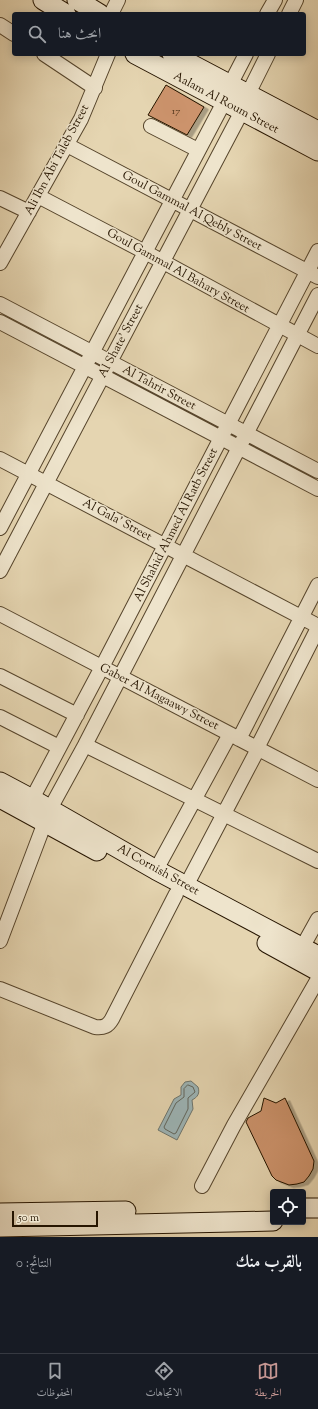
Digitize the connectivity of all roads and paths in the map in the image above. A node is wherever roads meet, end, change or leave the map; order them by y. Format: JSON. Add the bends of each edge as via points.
{"nodes":[{"id":1,"x":43,"y":0,"type":"edge"},
{"id":2,"x":77,"y":0,"type":"edge"},
{"id":3,"x":118,"y":0,"type":"edge"},
{"id":4,"x":275,"y":0,"type":"edge"},
{"id":5,"x":296,"y":0,"type":"edge"},
{"id":6,"x":63,"y":12,"type":"edge"},
{"id":7,"x":97,"y":12,"type":"edge"},
{"id":8,"x":112,"y":12,"type":"edge"},
{"id":9,"x":268,"y":12,"type":"edge"},
{"id":10,"x":290,"y":12,"type":"edge"},
{"id":11,"x":0,"y":25,"type":"edge"},
{"id":12,"x":12,"y":33,"type":"edge"},
{"id":13,"x":47,"y":56,"type":"edge"},
{"id":14,"x":107,"y":56,"type":"edge"},
{"id":15,"x":142,"y":56,"type":"edge"},
{"id":16,"x":175,"y":56,"type":"edge"},
{"id":17,"x":245,"y":56,"type":"edge"},
{"id":18,"x":267,"y":56,"type":"edge"},
{"id":19,"x":95,"y":88,"type":"junction"},
{"id":20,"x":227,"y":93,"type":"junction"},
{"id":21,"x":245,"y":103,"type":"junction"},
{"id":22,"x":151,"y":126,"type":"dead end"},
{"id":23,"x":318,"y":131,"type":"edge"},
{"id":24,"x":67,"y":145,"type":"junction"},
{"id":25,"x":198,"y":150,"type":"junction"},
{"id":26,"x":318,"y":151,"type":"edge"},
{"id":27,"x":38,"y":196,"type":"junction"},
{"id":28,"x":0,"y":198,"type":"edge"},
{"id":29,"x":172,"y":200,"type":"junction"},
{"id":30,"x":190,"y":210,"type":"junction"},
{"id":31,"x":29,"y":212,"type":"junction"},
{"id":32,"x":318,"y":251,"type":"edge"},
{"id":33,"x":145,"y":252,"type":"junction"},
{"id":34,"x":163,"y":261,"type":"junction"},
{"id":35,"x":0,"y":263,"type":"edge"},
{"id":36,"x":313,"y":274,"type":"edge"},
{"id":37,"x":318,"y":294,"type":"edge"},
{"id":38,"x":0,"y":304,"type":"edge"},
{"id":39,"x":0,"y":322,"type":"edge"},
{"id":40,"x":279,"y":326,"type":"junction"},
{"id":41,"x":297,"y":335,"type":"junction"},
{"id":42,"x":318,"y":346,"type":"edge"},
{"id":43,"x":92,"y":353,"type":"junction"},
{"id":44,"x":110,"y":362,"type":"junction"},
{"id":45,"x":85,"y":367,"type":"junction"},
{"id":46,"x":103,"y":376,"type":"junction"},
{"id":47,"x":228,"y":424,"type":"junction"},
{"id":48,"x":246,"y":433,"type":"junction"},
{"id":49,"x":221,"y":438,"type":"junction"},
{"id":50,"x":239,"y":447,"type":"junction"},
{"id":51,"x":0,"y":459,"type":"edge"},
{"id":52,"x":318,"y":471,"type":"edge"},
{"id":53,"x":29,"y":474,"type":"junction"},
{"id":54,"x":47,"y":483,"type":"junction"},
{"id":55,"x":318,"y":489,"type":"edge"},
{"id":56,"x":0,"y":528,"type":"edge"},
{"id":57,"x":165,"y":546,"type":"junction"},
{"id":58,"x":183,"y":555,"type":"junction"},
{"id":59,"x":0,"y":571,"type":"edge"},
{"id":60,"x":318,"y":585,"type":"edge"},
{"id":61,"x":0,"y":614,"type":"edge"},
{"id":62,"x":302,"y":617,"type":"junction"},
{"id":63,"x":318,"y":627,"type":"edge"},
{"id":64,"x":102,"y":667,"type":"junction"},
{"id":65,"x":0,"y":676,"type":"edge"},
{"id":66,"x":121,"y":677,"type":"junction"},
{"id":67,"x":76,"y":715,"type":"junction"},
{"id":68,"x":0,"y":717,"type":"edge"},
{"id":69,"x":235,"y":736,"type":"junction"},
{"id":70,"x":86,"y":745,"type":"junction"},
{"id":71,"x":59,"y":747,"type":"junction"},
{"id":72,"x":258,"y":748,"type":"junction"},
{"id":73,"x":318,"y":780,"type":"edge"},
{"id":74,"x":0,"y":782,"type":"edge"},
{"id":75,"x":0,"y":798,"type":"edge"},
{"id":76,"x":32,"y":799,"type":"junction"},
{"id":77,"x":195,"y":800,"type":"junction"},
{"id":78,"x":224,"y":814,"type":"junction"},
{"id":79,"x":47,"y":816,"type":"junction"},
{"id":80,"x":318,"y":861,"type":"edge"},
{"id":81,"x":156,"y":870,"type":"junction"},
{"id":82,"x":181,"y":890,"type":"junction"},
{"id":83,"x":318,"y":918,"type":"edge"},
{"id":84,"x":0,"y":941,"type":"edge"},
{"id":85,"x":312,"y":963,"type":"edge"},
{"id":86,"x":0,"y":989,"type":"edge"},
{"id":87,"x":202,"y":1186,"type":"dead end"},
{"id":88,"x":270,"y":1208,"type":"edge"},
{"id":89,"x":306,"y":1208,"type":"edge"},
{"id":90,"x":318,"y":1208,"type":"edge"},
{"id":91,"x":0,"y":1213,"type":"edge"},
{"id":92,"x":270,"y":1221,"type":"edge"},
{"id":93,"x":306,"y":1221,"type":"edge"},
{"id":94,"x":318,"y":1221,"type":"edge"},
{"id":95,"x":0,"y":1227,"type":"edge"}],
"edges":[{"from":1,"to":6,"type":"street"},
{"from":2,"to":7,"type":"street"},
{"from":3,"to":8,"type":"street"},
{"from":4,"to":9,"type":"street"},
{"from":5,"to":10,"type":"street"},
{"from":11,"to":12,"type":"street"},
{"from":13,"to":19,"type":"street"},
{"from":14,"to":19,"type":"street","name":"Ali Ibn Abi Taleb Street"},
{"from":15,"to":20,"type":"street","name":"Aalam Al Roum Street"},
{"from":16,"to":20,"type":"street","name":"Aalam Al Roum Street"},
{"from":17,"to":20,"type":"street","name":"Al Shate' Street"},
{"from":18,"to":21,"type":"street","name":"Al Shate' Street"},
{"from":19,"to":24,"type":"street","name":"Ali Ibn Abi Taleb Street"},
{"from":20,"to":21,"type":"street","name":"Aalam Al Roum Street"},
{"from":20,"to":25,"type":"street","name":"Al Shate' Street"},
{"from":21,"to":23,"type":"street","name":"Aalam Al Roum Street"},
{"from":21,"to":26,"type":"street","name":"Aalam Al Roum Street"},
{"from":21,"to":30,"type":"street","name":"Al Shate' Street"},
{"from":22,"to":25,"type":"street"},
{"from":24,"to":27,"type":"street","name":"Ali Ibn Abi Taleb Street"},
{"from":24,"to":29,"type":"street","name":"Goul Gammal Al Qebly Street"},
{"from":25,"to":29,"type":"street","name":"Al Shate' Street"},
{"from":27,"to":31,"type":"street","name":"Ali Ibn Abi Taleb Street"},
{"from":27,"to":33,"type":"street","name":"Goul Gammal Al Bahary Street"},
{"from":28,"to":31,"type":"street"},
{"from":29,"to":30,"type":"street","name":"Goul Gammal Al Qebly Street"},
{"from":29,"to":33,"type":"street","name":"Al Shate' Street"},
{"from":30,"to":34,"type":"street","name":"Al Shate' Street"},
{"from":30,"to":36,"type":"street","name":"Goul Gammal Al Qebly Street"},
{"from":31,"to":35,"type":"street","name":"Ali Ibn Abi Taleb Street"},
{"from":32,"to":36,"type":"street","name":"Al Shahid Ahmed Al Ratb Street"},
{"from":33,"to":34,"type":"street","name":"Goul Gammal Al Bahary Street"},
{"from":33,"to":43,"type":"street","name":"Al Shate' Street"},
{"from":34,"to":40,"type":"street","name":"Goul Gammal Al Bahary Street"},
{"from":34,"to":44,"type":"street","name":"Al Shate' Street"},
{"from":36,"to":40,"type":"street","name":"Al Shahid Ahmed Al Ratb Street"},
{"from":37,"to":41,"type":"street","name":"Al Shahid Ahmed Al Ratb Street"},
{"from":38,"to":43,"type":"street","name":"Al Tahrir Street"},
{"from":39,"to":45,"type":"street","name":"Al Tahrir Street"},
{"from":40,"to":41,"type":"street","name":"Goul Gammal Al Bahary Street"},
{"from":40,"to":47,"type":"street","name":"Al Shahid Ahmed Al Ratb Street"},
{"from":41,"to":42,"type":"street","name":"Goul Gammal Al Bahary Street"},
{"from":41,"to":48,"type":"street","name":"Al Shahid Ahmed Al Ratb Street"},
{"from":43,"to":44,"type":"street","name":"Al Tahrir Street"},
{"from":43,"to":45,"type":"street","name":"Al Shate' Street"},
{"from":44,"to":46,"type":"street","name":"Al Shate' Street"},
{"from":44,"to":47,"type":"street","name":"Al Tahrir Street"},
{"from":45,"to":46,"type":"street","name":"Al Tahrir Street"},
{"from":45,"to":53,"type":"street","name":"Al Shate' Street"},
{"from":46,"to":49,"type":"street","name":"Al Tahrir Street"},
{"from":46,"to":54,"type":"street","name":"Al Shate' Street"},
{"from":47,"to":48,"type":"street","name":"Al Tahrir Street"},
{"from":47,"to":49,"type":"street","name":"Al Shahid Ahmed Al Ratb Street"},
{"from":48,"to":50,"type":"street","name":"Al Shahid Ahmed Al Ratb Street"},
{"from":48,"to":52,"type":"street","name":"Al Tahrir Street"},
{"from":49,"to":50,"type":"street","name":"Al Tahrir Street"},
{"from":49,"to":57,"type":"street","name":"Al Shahid Ahmed Al Ratb Street"},
{"from":50,"to":55,"type":"street","name":"Al Tahrir Street"},
{"from":50,"to":58,"type":"street","name":"Al Shahid Ahmed Al Ratb Street"},
{"from":51,"to":53,"type":"street","name":"Al Gala' Street"},
{"from":53,"to":54,"type":"street","name":"Al Gala' Street"},
{"from":53,"to":56,"type":"street","name":"Al Shate' Street"},
{"from":54,"to":57,"type":"street","name":"Al Gala' Street"},
{"from":54,"to":59,"type":"street","name":"Al Shate' Street"},
{"from":57,"to":58,"type":"street","name":"Al Gala' Street"},
{"from":57,"to":64,"type":"street","name":"Al Shahid Ahmed Al Ratb Street"},
{"from":58,"to":62,"type":"street","name":"Al Gala' Street"},
{"from":58,"to":66,"type":"street","name":"Al Shahid Ahmed Al Ratb Street"},
{"from":60,"to":62,"type":"street"},
{"from":61,"to":64,"type":"street","name":"Gaber Al Magaawy Street"},
{"from":62,"to":63,"type":"street","name":"Al Gala' Street"},
{"from":62,"to":69,"type":"street"},
{"from":63,"to":72,"type":"street"},
{"from":64,"to":66,"type":"street","name":"Gaber Al Magaawy Street"},
{"from":64,"to":67,"type":"street","name":"Al Shahid Ahmed Al Ratb Street"},
{"from":65,"to":67,"type":"street"},
{"from":66,"to":69,"type":"street","name":"Gaber Al Magaawy Street"},
{"from":66,"to":70,"type":"street","name":"Al Shahid Ahmed Al Ratb Street"},
{"from":67,"to":71,"type":"street","name":"Al Shahid Ahmed Al Ratb Street"},
{"from":68,"to":71,"type":"street"},
{"from":69,"to":72,"type":"street","name":"Gaber Al Magaawy Street"},
{"from":69,"to":77,"type":"street"},
{"from":70,"to":77,"type":"street"},
{"from":70,"to":79,"type":"street","name":"Al Shahid Ahmed Al Ratb Street"},
{"from":71,"to":76,"type":"street","name":"Al Shahid Ahmed Al Ratb Street"},
{"from":72,"to":73,"type":"street","name":"Gaber Al Magaawy Street"},
{"from":72,"to":78,"type":"street"},
{"from":74,"to":76,"type":"street","name":"Al Cornish Street"},
{"from":75,"to":79,"type":"street","name":"Al Cornish Street"},
{"from":76,"to":79,"type":"street","name":"Al Cornish Street"},
{"from":77,"to":78,"type":"street"},
{"from":77,"to":81,"type":"street"},
{"from":78,"to":80,"type":"street"},
{"from":78,"to":82,"type":"street"},
{"from":79,"to":81,"type":"street","name":"Al Cornish Street"},
{"from":79,"to":82,"type":"street","name":"Al Cornish Street"},
{"from":79,"to":84,"type":"street","name":"Al Shahid Ahmed Al Ratb Street"},
{"from":81,"to":82,"type":"street","name":"Al Cornish Street"},
{"from":82,"to":85,"type":"street","name":"Al Cornish Street"},
{"from":82,"to":86,"type":"street","via":[[112,1019],[105,1027],[95,1027]]},
{"from":83,"to":85,"type":"street"},
{"from":85,"to":87,"type":"street"},
{"from":88,"to":91,"type":"street"},
{"from":89,"to":90,"type":"street"},
{"from":92,"to":95,"type":"street"},
{"from":93,"to":94,"type":"street"}]}
